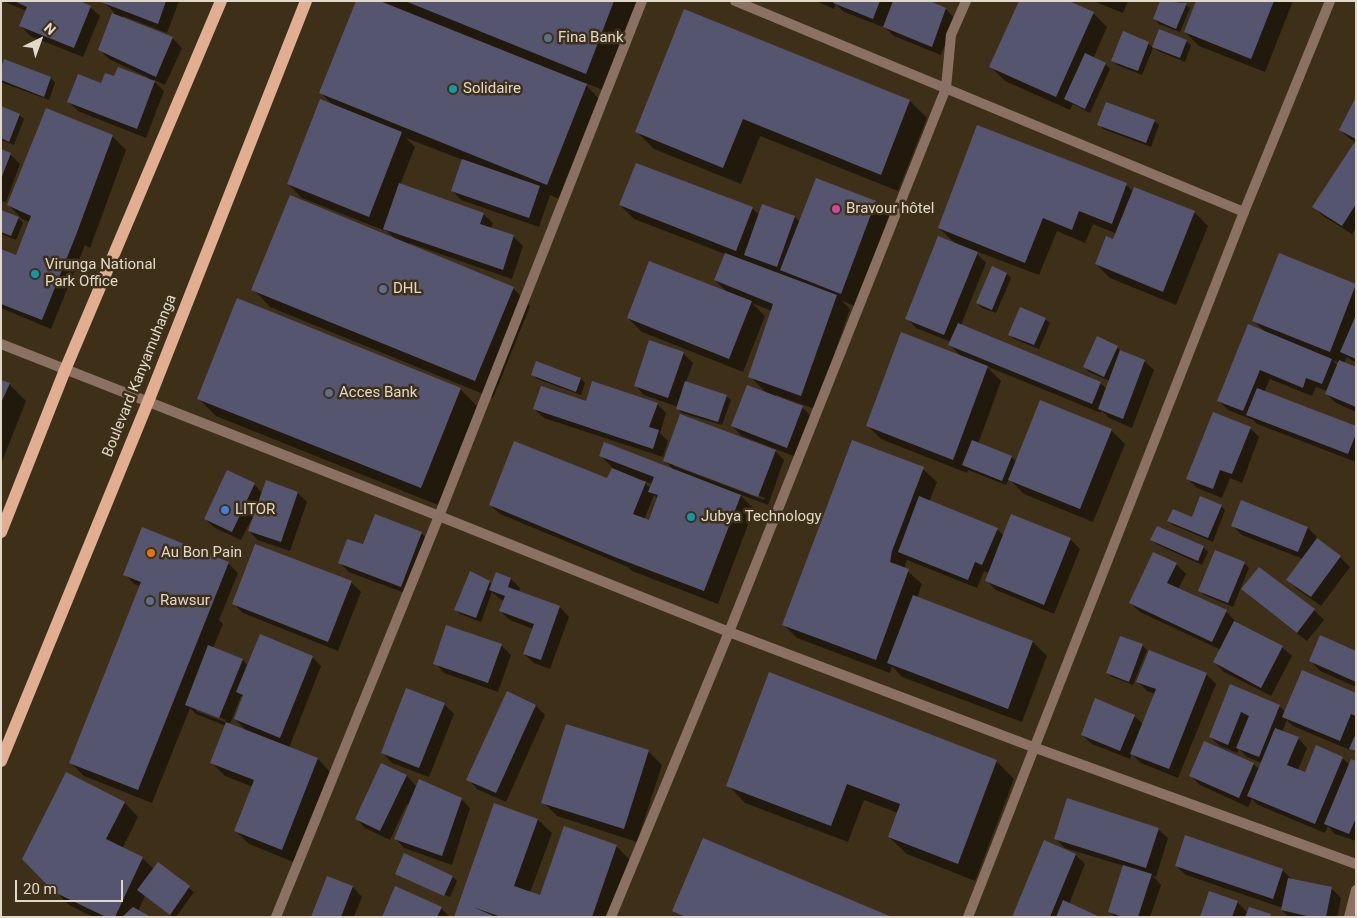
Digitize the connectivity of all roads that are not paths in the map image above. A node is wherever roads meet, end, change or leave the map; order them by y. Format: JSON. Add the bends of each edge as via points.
{"nodes":[{"id":1,"x":221,"y":1,"type":"edge"},
{"id":2,"x":306,"y":1,"type":"edge"},
{"id":3,"x":642,"y":1,"type":"edge"},
{"id":4,"x":735,"y":1,"type":"edge"},
{"id":5,"x":966,"y":1,"type":"edge"},
{"id":6,"x":1330,"y":1,"type":"edge"},
{"id":7,"x":946,"y":88,"type":"junction"},
{"id":8,"x":1244,"y":212,"type":"junction"},
{"id":9,"x":1,"y":344,"type":"edge"},
{"id":10,"x":65,"y":370,"type":"junction"},
{"id":11,"x":148,"y":402,"type":"junction"},
{"id":12,"x":439,"y":516,"type":"junction"},
{"id":13,"x":1,"y":532,"type":"edge"},
{"id":14,"x":728,"y":632,"type":"junction"},
{"id":15,"x":1033,"y":747,"type":"junction"},
{"id":16,"x":1,"y":761,"type":"edge"},
{"id":17,"x":1356,"y":864,"type":"edge"},
{"id":18,"x":1356,"y":890,"type":"edge"},
{"id":19,"x":276,"y":917,"type":"edge"},
{"id":20,"x":611,"y":917,"type":"edge"},
{"id":21,"x":968,"y":917,"type":"edge"},
{"id":22,"x":1349,"y":917,"type":"edge"}],
"edges":[{"from":1,"to":10,"type":"main road"},
{"from":2,"to":11,"type":"main road","name":"Boulevard Kanyamuhanga"},
{"from":3,"to":12,"type":"street"},
{"from":4,"to":7,"type":"street"},
{"from":5,"to":7,"type":"street","via":[[951,35]]},
{"from":6,"to":8,"type":"street"},
{"from":7,"to":8,"type":"street"},
{"from":7,"to":14,"type":"street"},
{"from":8,"to":15,"type":"street"},
{"from":9,"to":10,"type":"street"},
{"from":10,"to":11,"type":"street"},
{"from":10,"to":13,"type":"main road"},
{"from":11,"to":12,"type":"street"},
{"from":11,"to":16,"type":"main road","name":"Boulevard Kanyamuhanga"},
{"from":12,"to":14,"type":"street"},
{"from":12,"to":19,"type":"street"},
{"from":14,"to":15,"type":"street"},
{"from":14,"to":20,"type":"street"},
{"from":15,"to":17,"type":"street"},
{"from":15,"to":21,"type":"street"},
{"from":18,"to":22,"type":"street"}]}
